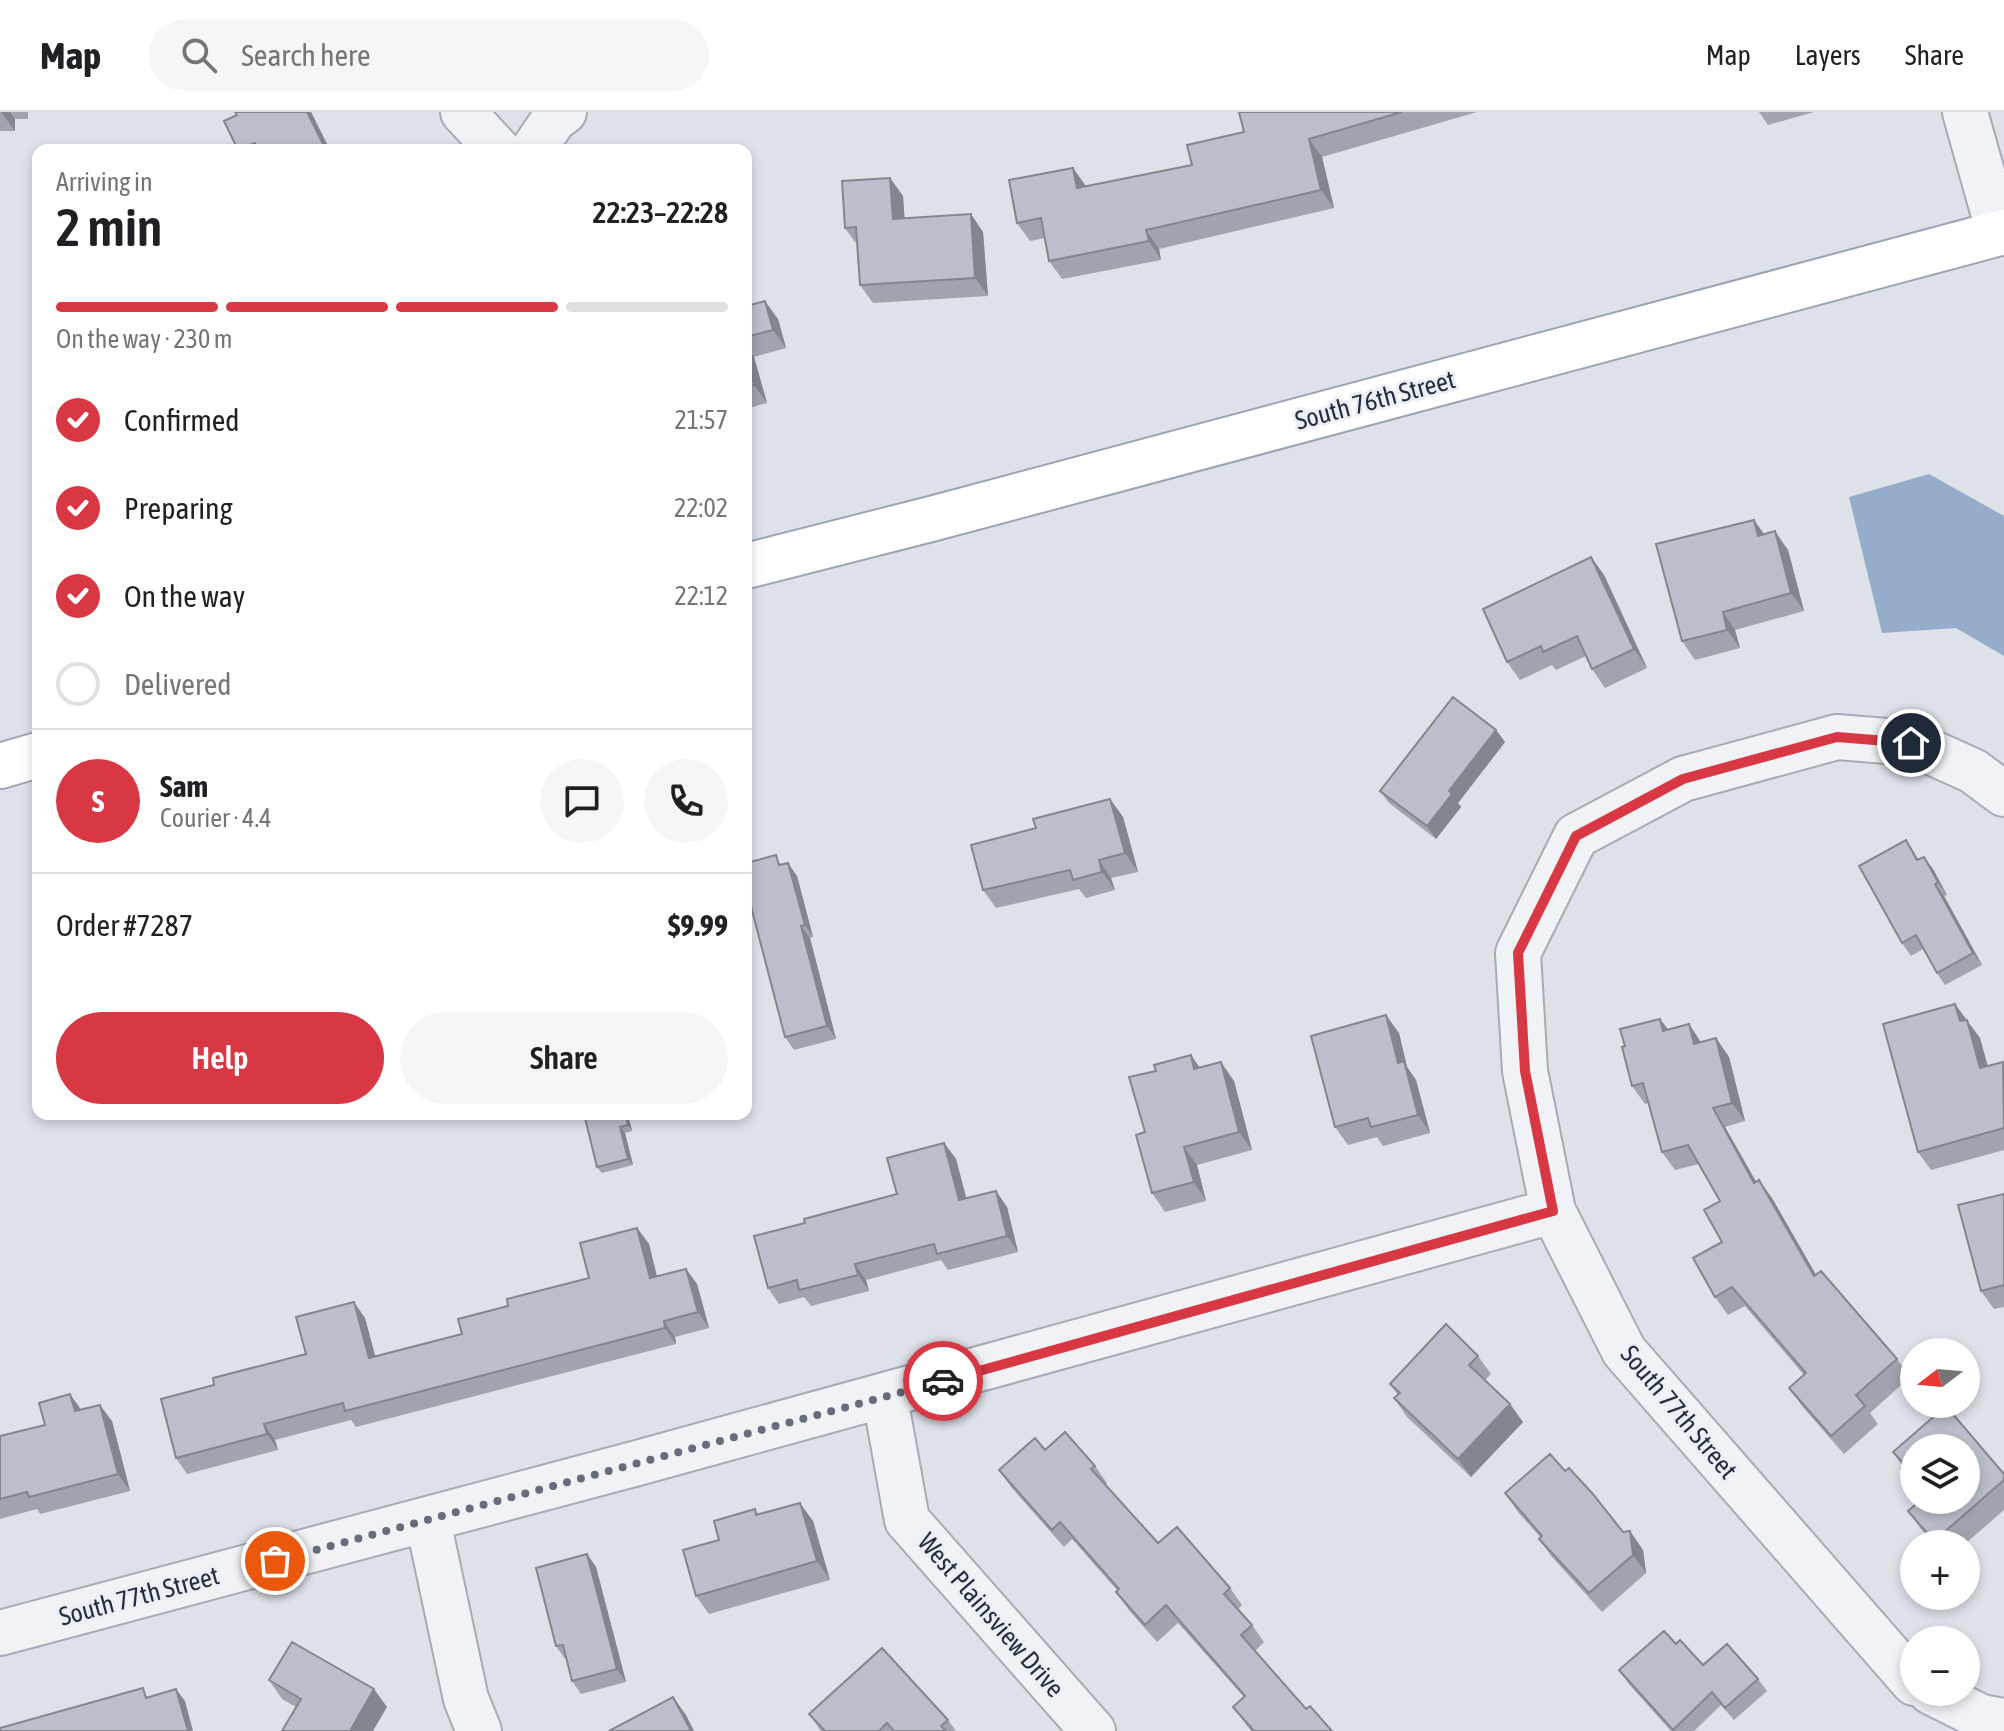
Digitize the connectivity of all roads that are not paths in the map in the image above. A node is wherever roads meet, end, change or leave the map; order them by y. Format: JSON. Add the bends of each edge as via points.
{"nodes":[{"id":1,"x":463,"y":112,"type":"edge"},
{"id":2,"x":564,"y":112,"type":"edge"},
{"id":3,"x":1965,"y":112,"type":"edge"},
{"id":4,"x":492,"y":144,"type":"edge"},
{"id":5,"x":537,"y":144,"type":"edge"},
{"id":6,"x":2002,"y":232,"type":"edge"},
{"id":7,"x":752,"y":564,"type":"edge"},
{"id":8,"x":32,"y":757,"type":"edge"},
{"id":9,"x":0,"y":766,"type":"edge"},
{"id":10,"x":2004,"y":794,"type":"edge"},
{"id":11,"x":1553,"y":1211,"type":"junction"},
{"id":12,"x":885,"y":1398,"type":"junction"},
{"id":13,"x":428,"y":1521,"type":"junction"},
{"id":14,"x":0,"y":1633,"type":"edge"},
{"id":15,"x":1900,"y":1667,"type":"edge"},
{"id":16,"x":1959,"y":1706,"type":"edge"},
{"id":17,"x":2004,"y":1721,"type":"edge"},
{"id":18,"x":479,"y":1731,"type":"edge"},
{"id":19,"x":1093,"y":1731,"type":"edge"}],
"edges":[{"from":1,"to":4,"type":"street"},
{"from":2,"to":5,"type":"street"},
{"from":3,"to":6,"type":"street"},
{"from":6,"to":7,"type":"main road","name":"South 76th Street"},
{"from":8,"to":9,"type":"main road"},
{"from":10,"to":11,"type":"street","via":[[1973,771],[1911,743],[1837,737],[1683,779],[1576,836],[1518,953],[1525,1071]]},
{"from":11,"to":12,"type":"street","name":"South 77th Street"},
{"from":11,"to":15,"type":"street","name":"South 77th Street","via":[[1624,1351]]},
{"from":12,"to":13,"type":"street","name":"South 77th Street"},
{"from":12,"to":19,"type":"street","name":"West Plainsview Drive","via":[[907,1520]]},
{"from":13,"to":14,"type":"street","name":"South 77th Street"},
{"from":13,"to":18,"type":"street","via":[[466,1699]]},
{"from":16,"to":17,"type":"street"}]}
